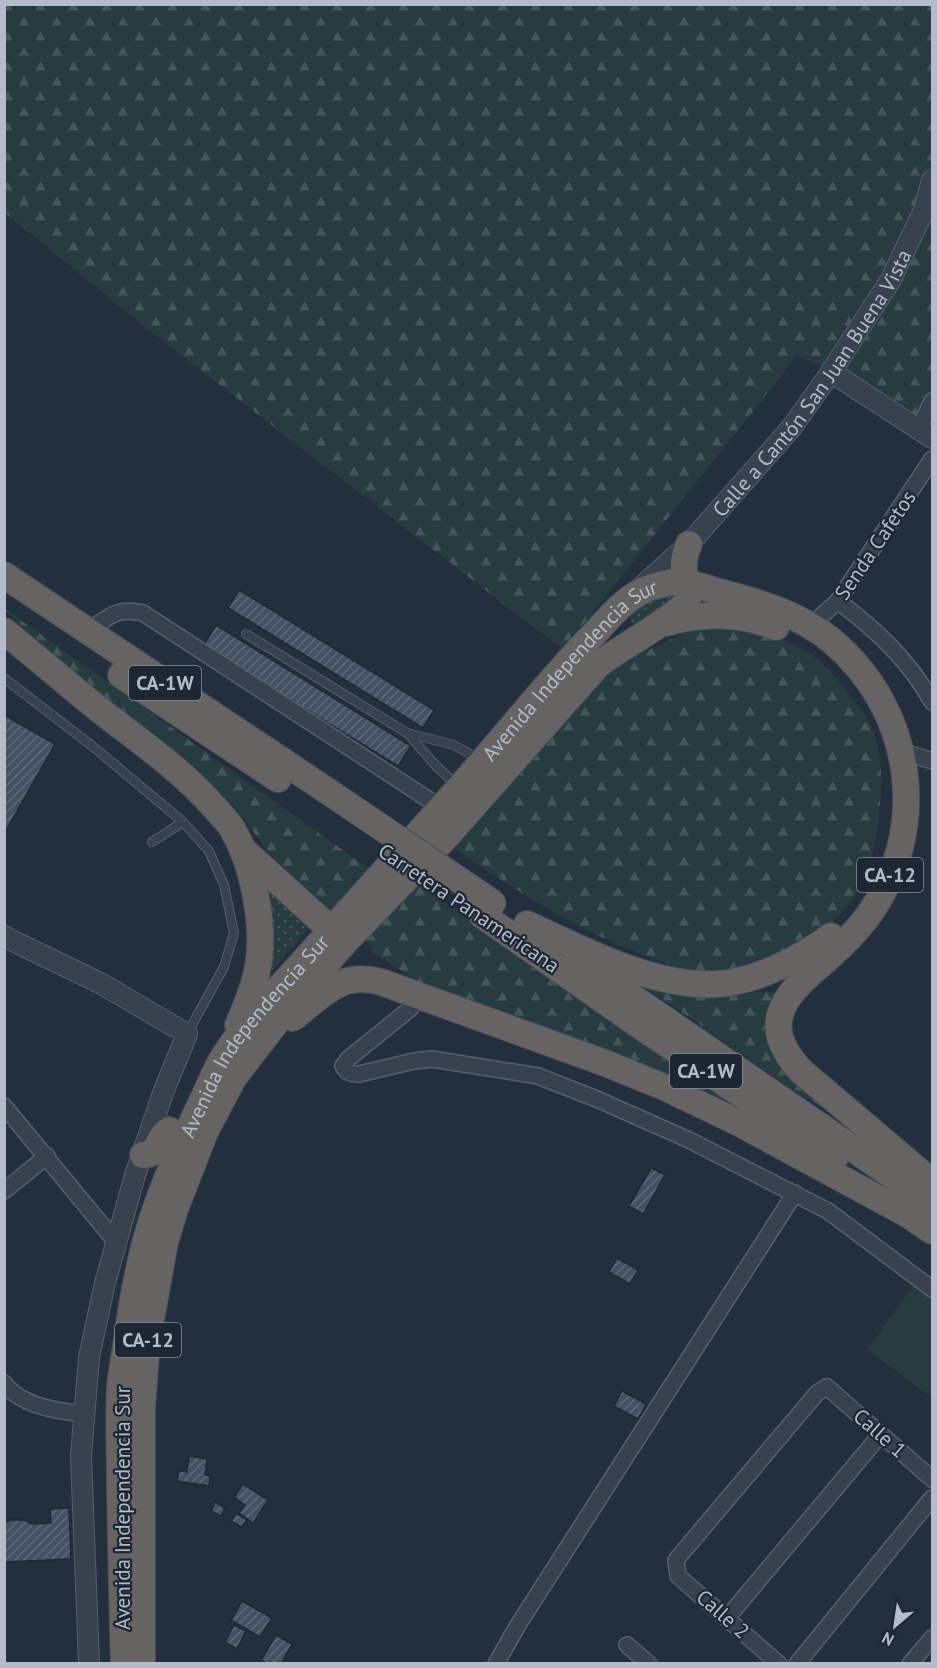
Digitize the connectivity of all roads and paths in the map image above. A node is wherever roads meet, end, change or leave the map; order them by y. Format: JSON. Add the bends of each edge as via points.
{"nodes":[{"id":1,"x":933,"y":180,"type":"edge"},
{"id":2,"x":831,"y":372,"type":"junction"},
{"id":3,"x":933,"y":401,"type":"edge"},
{"id":4,"x":926,"y":433,"type":"edge"},
{"id":5,"x":933,"y":459,"type":"edge"},
{"id":6,"x":693,"y":570,"type":"junction"},
{"id":7,"x":4,"y":575,"type":"edge"},
{"id":8,"x":4,"y":594,"type":"edge"},
{"id":9,"x":838,"y":601,"type":"junction"},
{"id":10,"x":622,"y":605,"type":"junction"},
{"id":11,"x":811,"y":625,"type":"junction"},
{"id":12,"x":4,"y":631,"type":"edge"},
{"id":13,"x":88,"y":631,"type":"junction"},
{"id":14,"x":649,"y":631,"type":"junction"},
{"id":15,"x":246,"y":634,"type":"dead end"},
{"id":16,"x":4,"y":678,"type":"edge"},
{"id":17,"x":933,"y":702,"type":"edge"},
{"id":18,"x":407,"y":733,"type":"junction"},
{"id":19,"x":901,"y":751,"type":"junction"},
{"id":20,"x":482,"y":761,"type":"junction"},
{"id":21,"x":933,"y":761,"type":"edge"},
{"id":22,"x":459,"y":787,"type":"junction"},
{"id":23,"x":323,"y":798,"type":"junction"},
{"id":24,"x":440,"y":807,"type":"junction"},
{"id":25,"x":183,"y":822,"type":"junction"},
{"id":26,"x":152,"y":842,"type":"dead end"},
{"id":27,"x":242,"y":848,"type":"junction"},
{"id":28,"x":487,"y":909,"type":"junction"},
{"id":29,"x":527,"y":924,"type":"junction"},
{"id":30,"x":346,"y":927,"type":"junction"},
{"id":31,"x":4,"y":936,"type":"edge"},
{"id":32,"x":417,"y":995,"type":"junction"},
{"id":33,"x":453,"y":1010,"type":"junction"},
{"id":34,"x":188,"y":1034,"type":"junction"},
{"id":35,"x":261,"y":1042,"type":"junction"},
{"id":36,"x":226,"y":1053,"type":"junction"},
{"id":37,"x":4,"y":1106,"type":"edge"},
{"id":38,"x":184,"y":1137,"type":"junction"},
{"id":39,"x":143,"y":1155,"type":"junction"},
{"id":40,"x":47,"y":1156,"type":"junction"},
{"id":41,"x":933,"y":1182,"type":"edge"},
{"id":42,"x":4,"y":1191,"type":"edge"},
{"id":43,"x":795,"y":1193,"type":"junction"},
{"id":44,"x":933,"y":1203,"type":"edge"},
{"id":45,"x":933,"y":1223,"type":"edge"},
{"id":46,"x":933,"y":1231,"type":"edge"},
{"id":47,"x":115,"y":1241,"type":"junction"},
{"id":48,"x":933,"y":1289,"type":"edge"},
{"id":49,"x":4,"y":1383,"type":"edge"},
{"id":50,"x":86,"y":1414,"type":"junction"},
{"id":51,"x":881,"y":1434,"type":"junction"},
{"id":52,"x":933,"y":1479,"type":"edge"},
{"id":53,"x":933,"y":1498,"type":"edge"},
{"id":54,"x":676,"y":1560,"type":"joint"},
{"id":55,"x":727,"y":1618,"type":"junction"},
{"id":56,"x":933,"y":1638,"type":"edge"},
{"id":57,"x":627,"y":1645,"type":"dead end"},
{"id":58,"x":89,"y":1664,"type":"edge"},
{"id":59,"x":124,"y":1664,"type":"edge"},
{"id":60,"x":142,"y":1664,"type":"edge"},
{"id":61,"x":496,"y":1664,"type":"edge"},
{"id":62,"x":649,"y":1664,"type":"edge"},
{"id":63,"x":779,"y":1664,"type":"edge"},
{"id":64,"x":797,"y":1664,"type":"edge"},
{"id":65,"x":910,"y":1664,"type":"edge"}],
"edges":[{"from":1,"to":2,"type":"street","name":"Calle a Cantón San Juan Buena Vista","via":[[924,210],[890,281]]},
{"from":2,"to":4,"type":"street"},
{"from":2,"to":6,"type":"street","name":"Calle a Cantón San Juan Buena Vista"},
{"from":3,"to":4,"type":"street"},
{"from":5,"to":9,"type":"street","name":"Senda Cafetos"},
{"from":6,"to":10,"type":"street","name":"Avenida Independencia Sur"},
{"from":6,"to":10,"type":"highway","number":"CA-12","via":[[675,582],[641,591]]},
{"from":6,"to":11,"type":"highway","number":"CA-12"},
{"from":6,"to":14,"type":"highway","via":[[685,605]]},
{"from":7,"to":13,"type":"highway","name":"Carretera Panamericana","number":"CA-1W"},
{"from":8,"to":23,"type":"highway","name":"Carretera Panamericana","number":"CA-1W","via":[[168,706]]},
{"from":9,"to":11,"type":"street","name":"Senda Cafetos"},
{"from":9,"to":17,"type":"street","via":[[901,656]]},
{"from":10,"to":14,"type":"highway","via":[[620,620],[625,628],[632,634]]},
{"from":10,"to":20,"type":"highway","name":"Avenida Independencia Sur","number":"CA-12"},
{"from":11,"to":19,"type":"highway","number":"CA-12","via":[[832,640],[872,683],[896,730]]},
{"from":12,"to":27,"type":"highway","via":[[192,784],[234,830]]},
{"from":13,"to":23,"type":"highway","name":"Carretera Panamericana","number":"CA-1W"},
{"from":13,"to":24,"type":"street","via":[[113,614],[128,610],[143,613]]},
{"from":14,"to":29,"type":"highway","number":"CA-12","via":[[704,614],[756,619],[818,649],[860,692],[885,742],[892,782],[886,840],[868,890],[837,932],[802,956],[756,975],[718,984],[683,982],[629,968]]},
{"from":14,"to":30,"type":"highway","number":"CA-12","via":[[597,666],[447,836]]},
{"from":15,"to":18,"type":"lane"},
{"from":16,"to":25,"type":"lane","via":[[96,748]]},
{"from":18,"to":20,"type":"lane","via":[[454,745]]},
{"from":18,"to":22,"type":"lane"},
{"from":19,"to":21,"type":"street"},
{"from":19,"to":41,"type":"highway","number":"CA-12","via":[[906,790],[900,845],[883,891],[852,935],[792,993],[781,1012],[780,1042],[801,1071]]},
{"from":20,"to":22,"type":"highway","name":"Avenida Independencia Sur","number":"CA-12"},
{"from":22,"to":24,"type":"highway","name":"Avenida Independencia Sur","number":"CA-12"},
{"from":23,"to":28,"type":"highway","name":"Carretera Panamericana","number":"CA-1W","bridge":true},
{"from":24,"to":30,"type":"highway","name":"Avenida Independencia Sur","number":"CA-12"},
{"from":25,"to":26,"type":"lane"},
{"from":25,"to":34,"type":"lane","via":[[213,859],[224,885],[234,933],[224,968]]},
{"from":27,"to":30,"type":"highway","via":[[327,926]]},
{"from":27,"to":36,"type":"highway","via":[[256,902],[259,960],[249,1000]]},
{"from":28,"to":29,"type":"highway","name":"Carretera Panamericana","number":"CA-1W"},
{"from":28,"to":45,"type":"highway","name":"Carretera Panamericana","number":"CA-1W","via":[[749,1101]]},
{"from":29,"to":44,"type":"highway","name":"Carretera Panamericana","number":"CA-1W"},
{"from":30,"to":33,"type":"highway","via":[[359,959],[372,970]]},
{"from":30,"to":35,"type":"highway","number":"CA-12"},
{"from":30,"to":36,"type":"highway","name":"Avenida Independencia Sur","number":"CA-12","via":[[273,995]]},
{"from":31,"to":34,"type":"street","via":[[100,983]]},
{"from":32,"to":33,"type":"highway"},
{"from":32,"to":35,"type":"highway","via":[[373,980],[353,979],[325,993]]},
{"from":32,"to":43,"type":"street","via":[[411,1008],[348,1059],[343,1066],[346,1071],[359,1074],[432,1059],[538,1076],[658,1126]]},
{"from":33,"to":46,"type":"highway","via":[[664,1088],[739,1123]]},
{"from":34,"to":39,"type":"street"},
{"from":35,"to":60,"type":"highway","name":"Avenida Independencia Sur","number":"CA-12","via":[[234,1077],[206,1132],[165,1242],[147,1342],[142,1408]]},
{"from":36,"to":38,"type":"highway","name":"Avenida Independencia Sur","number":"CA-12"},
{"from":37,"to":40,"type":"street"},
{"from":38,"to":39,"type":"highway","via":[[169,1130],[153,1152]]},
{"from":38,"to":59,"type":"highway","name":"Avenida Independencia Sur","number":"CA-12","via":[[156,1206],[135,1282],[120,1384]]},
{"from":39,"to":47,"type":"street"},
{"from":40,"to":42,"type":"street"},
{"from":40,"to":47,"type":"street"},
{"from":43,"to":48,"type":"street","via":[[843,1221]]},
{"from":43,"to":61,"type":"street"},
{"from":47,"to":50,"type":"street","via":[[89,1357]]},
{"from":49,"to":50,"type":"street","via":[[28,1400],[56,1411]]},
{"from":50,"to":58,"type":"street","via":[[81,1456]]},
{"from":51,"to":52,"type":"street","name":"Calle 1"},
{"from":51,"to":54,"type":"street","name":"Calle 1","via":[[827,1387],[817,1393]]},
{"from":51,"to":55,"type":"street"},
{"from":53,"to":64,"type":"street"},
{"from":54,"to":55,"type":"street","name":"Calle 2","via":[[678,1576]]},
{"from":55,"to":63,"type":"street","name":"Calle 2"},
{"from":56,"to":65,"type":"street"},
{"from":57,"to":62,"type":"street"}]}
